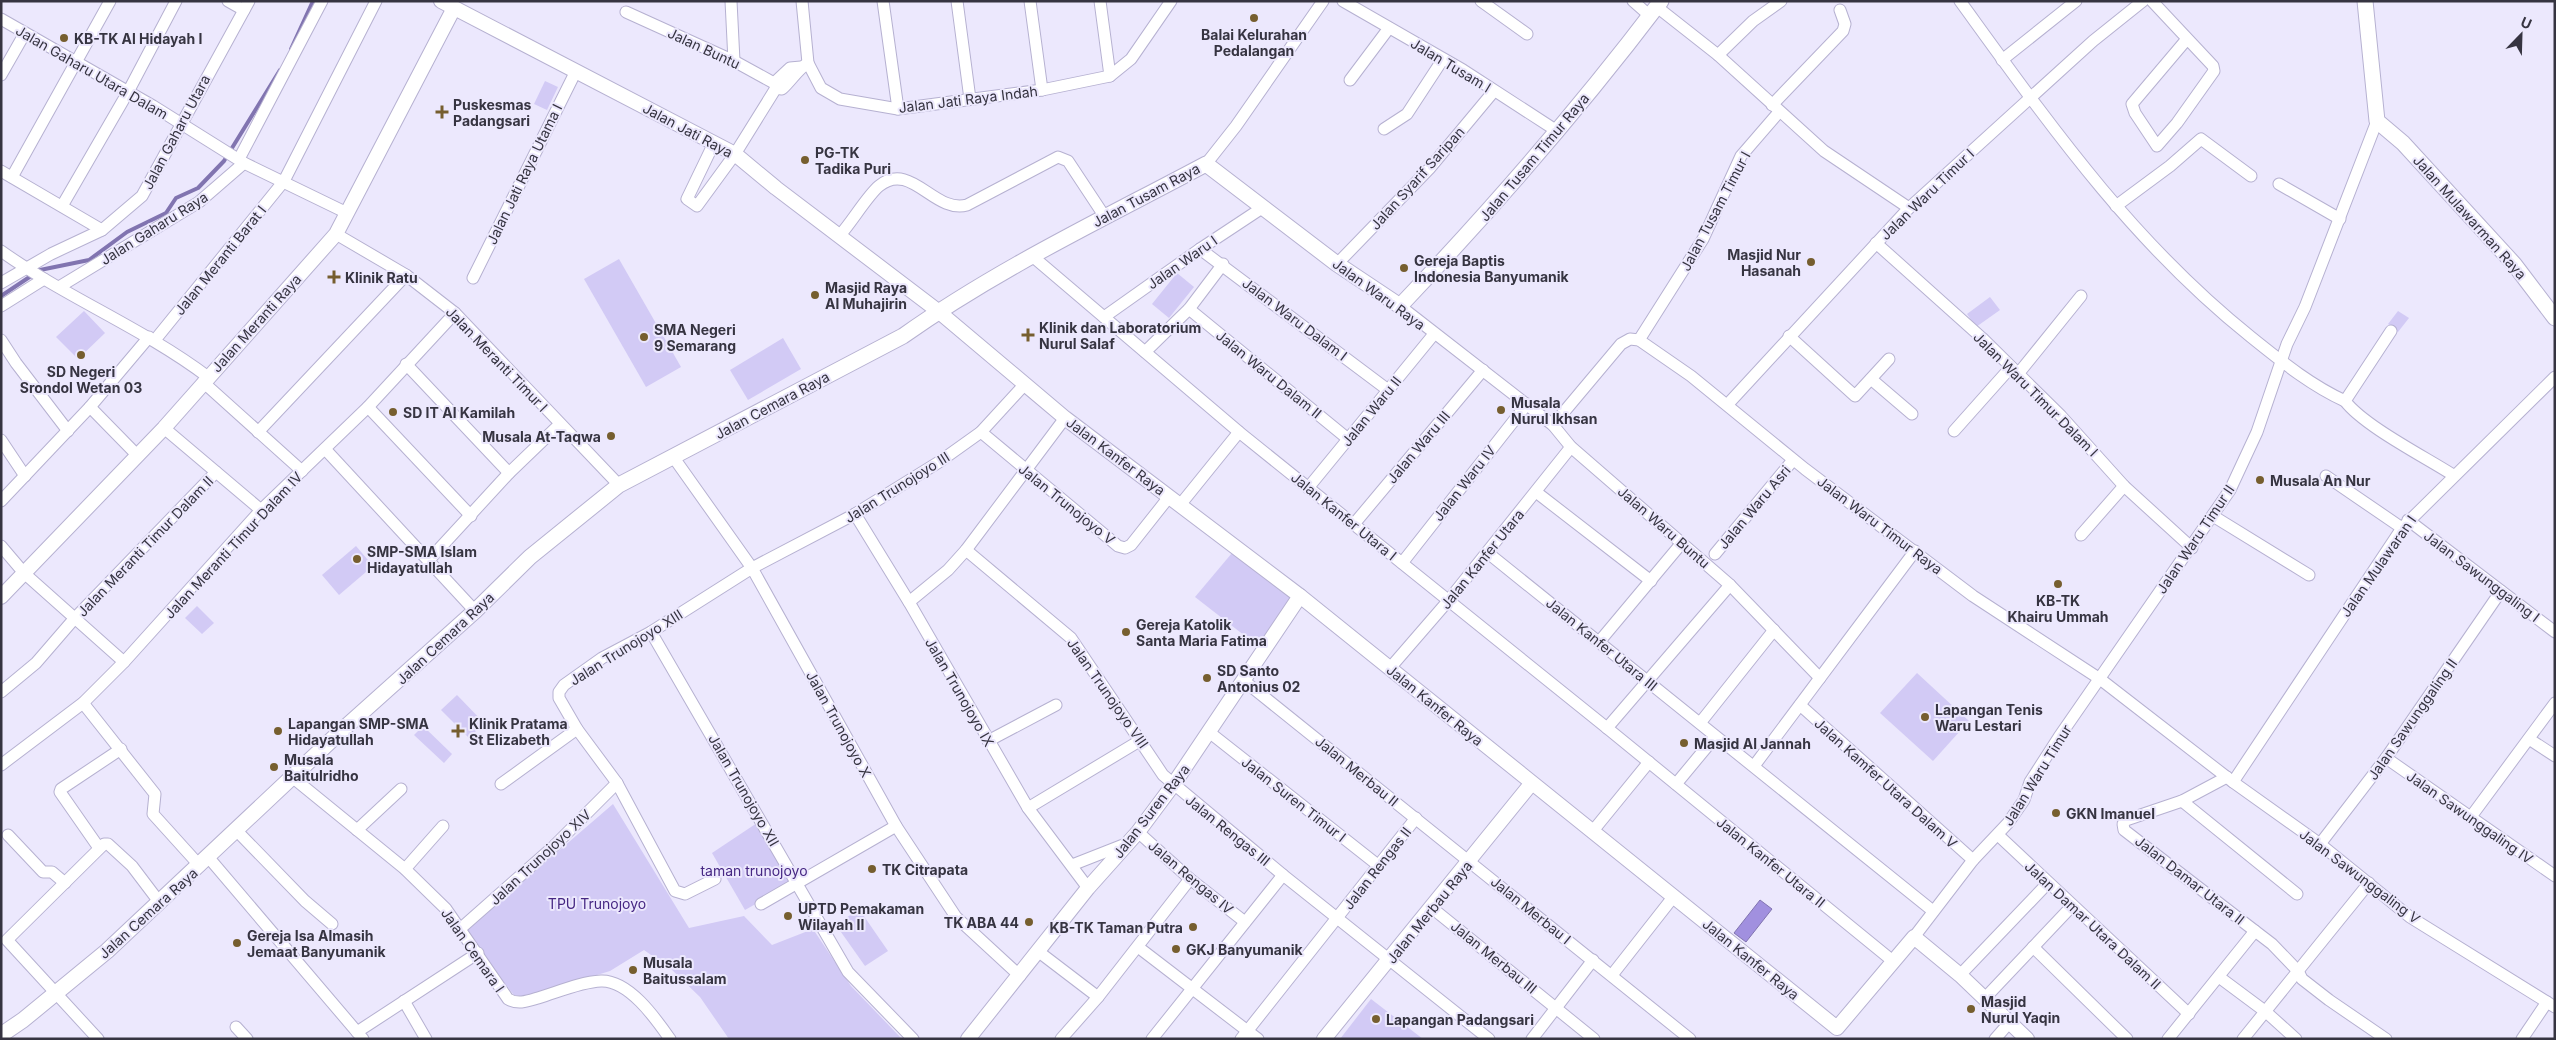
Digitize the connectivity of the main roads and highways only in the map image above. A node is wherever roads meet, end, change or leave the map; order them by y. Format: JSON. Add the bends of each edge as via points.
{"nodes":[{"id":1,"x":2365,"y":1,"type":"edge"},
{"id":2,"x":1656,"y":8,"type":"edge"},
{"id":3,"x":1206,"y":164,"type":"joint"},
{"id":4,"x":1400,"y":306,"type":"joint"},
{"id":5,"x":938,"y":311,"type":"joint"},
{"id":6,"x":2555,"y":318,"type":"edge"},
{"id":7,"x":1,"y":1035,"type":"edge"}],
"edges":[{"from":1,"to":6,"type":"main road","name":"Jalan Mulawarman Raya","via":[[2378,121],[2403,143],[2514,264]]},
{"from":2,"to":4,"type":"main road","name":"Jalan Tusam Timur Raya","via":[[1481,220]]},
{"from":3,"to":4,"type":"main road","name":"Jalan Waru Raya","via":[[1337,264]]},
{"from":3,"to":5,"type":"main road","name":"Jalan Tusam Raya","via":[[1030,255]]},
{"from":5,"to":7,"type":"main road","name":"Jalan Cemara Raya","via":[[903,336],[620,486],[530,557],[107,951]]}]}
